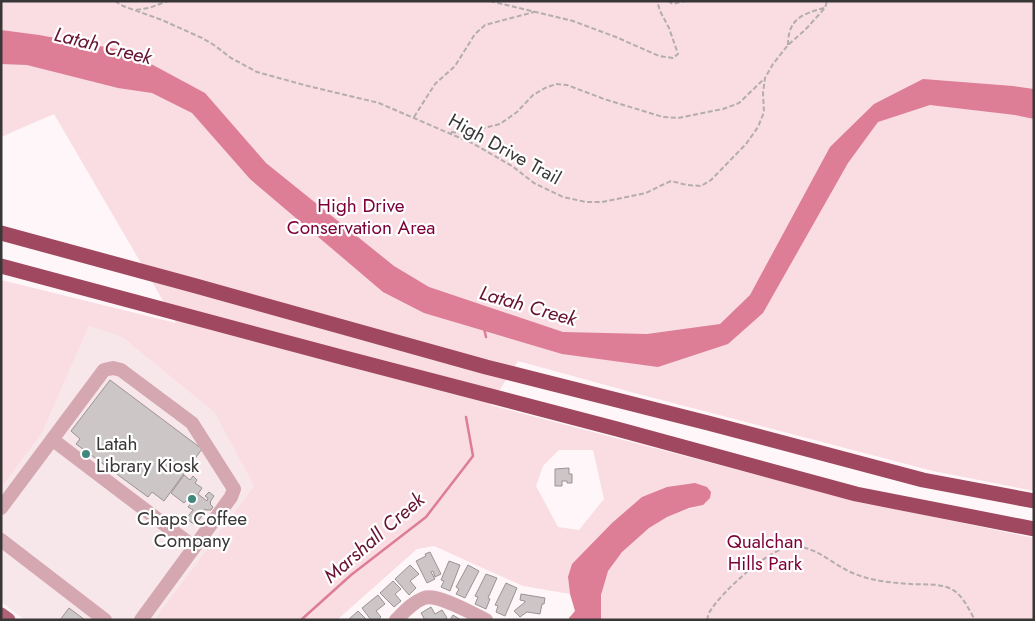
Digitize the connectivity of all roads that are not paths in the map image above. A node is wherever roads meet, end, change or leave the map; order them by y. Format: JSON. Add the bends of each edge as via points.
{"nodes":[{"id":1,"x":1,"y":233,"type":"edge"},
{"id":2,"x":1,"y":266,"type":"edge"},
{"id":3,"x":52,"y":440,"type":"junction"},
{"id":4,"x":1034,"y":501,"type":"edge"},
{"id":5,"x":1,"y":508,"type":"edge"},
{"id":6,"x":1034,"y":529,"type":"edge"},
{"id":7,"x":1,"y":540,"type":"edge"},
{"id":8,"x":194,"y":547,"type":"junction"},
{"id":9,"x":1,"y":615,"type":"edge"},
{"id":10,"x":8,"y":620,"type":"edge"},
{"id":11,"x":105,"y":620,"type":"edge"},
{"id":12,"x":141,"y":620,"type":"edge"},
{"id":13,"x":396,"y":620,"type":"edge"},
{"id":14,"x":486,"y":620,"type":"edge"}],
"edges":[{"from":1,"to":4,"type":"highway","via":[[486,367],[923,480]]},
{"from":2,"to":6,"type":"highway","via":[[856,494]]},
{"from":3,"to":5,"type":"street"},
{"from":3,"to":8,"type":"street"},
{"from":3,"to":8,"type":"street","via":[[104,370],[112,368],[121,370],[192,423],[234,489]]},
{"from":7,"to":11,"type":"street"},
{"from":8,"to":12,"type":"street"},
{"from":9,"to":10,"type":"main road"},
{"from":13,"to":14,"type":"street","via":[[425,597],[438,598]]}]}
